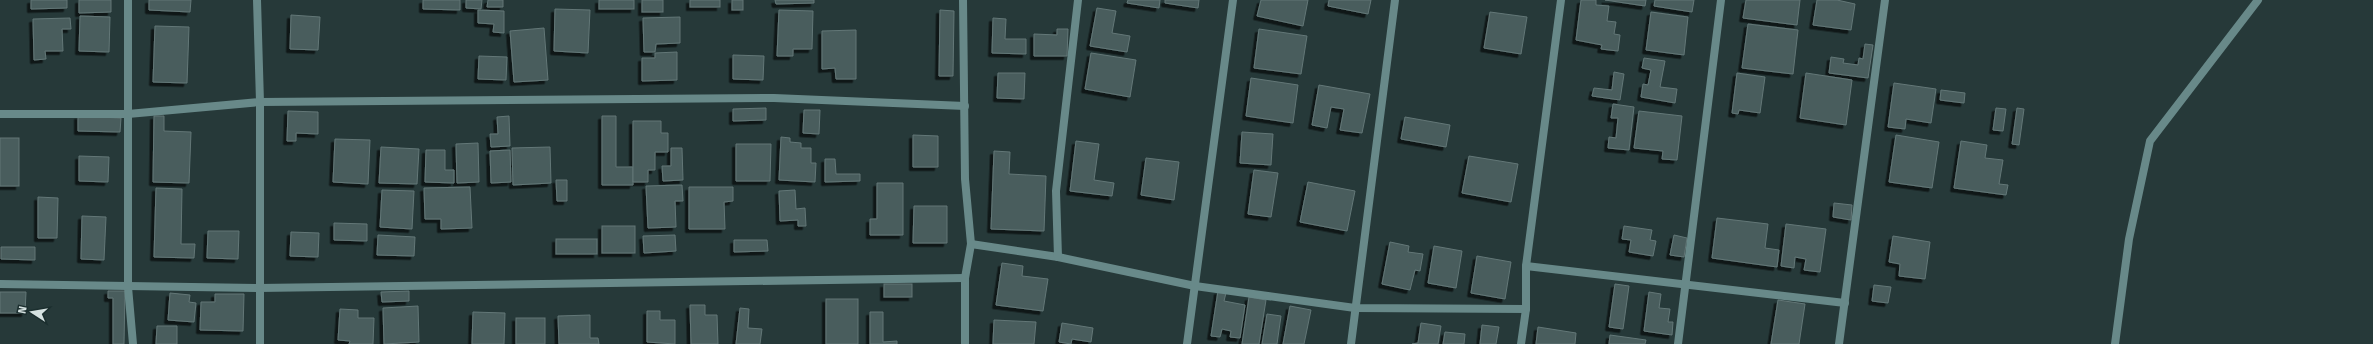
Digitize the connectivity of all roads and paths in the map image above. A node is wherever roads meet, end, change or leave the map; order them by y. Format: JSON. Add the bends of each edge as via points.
{"nodes":[{"id":1,"x":128,"y":0,"type":"edge"},
{"id":2,"x":257,"y":0,"type":"edge"},
{"id":3,"x":963,"y":0,"type":"edge"},
{"id":4,"x":1078,"y":0,"type":"edge"},
{"id":5,"x":1233,"y":0,"type":"edge"},
{"id":6,"x":1395,"y":0,"type":"edge"},
{"id":7,"x":1561,"y":0,"type":"edge"},
{"id":8,"x":1721,"y":0,"type":"edge"},
{"id":9,"x":1885,"y":0,"type":"edge"},
{"id":10,"x":2258,"y":0,"type":"edge"},
{"id":11,"x":260,"y":102,"type":"junction"},
{"id":12,"x":965,"y":106,"type":"junction"},
{"id":13,"x":0,"y":114,"type":"edge"},
{"id":14,"x":128,"y":114,"type":"junction"},
{"id":15,"x":971,"y":244,"type":"junction"},
{"id":16,"x":1058,"y":257,"type":"junction"},
{"id":17,"x":1526,"y":266,"type":"junction"},
{"id":18,"x":965,"y":278,"type":"junction"},
{"id":19,"x":0,"y":284,"type":"edge"},
{"id":20,"x":1686,"y":285,"type":"junction"},
{"id":21,"x":1195,"y":286,"type":"junction"},
{"id":22,"x":128,"y":287,"type":"junction"},
{"id":23,"x":259,"y":288,"type":"junction"},
{"id":24,"x":1845,"y":303,"type":"junction"},
{"id":25,"x":1355,"y":308,"type":"junction"},
{"id":26,"x":1526,"y":309,"type":"junction"},
{"id":27,"x":134,"y":344,"type":"edge"},
{"id":28,"x":260,"y":344,"type":"edge"},
{"id":29,"x":965,"y":344,"type":"edge"},
{"id":30,"x":1187,"y":344,"type":"edge"},
{"id":31,"x":1350,"y":344,"type":"edge"},
{"id":32,"x":1522,"y":344,"type":"edge"},
{"id":33,"x":1678,"y":344,"type":"edge"},
{"id":34,"x":1839,"y":344,"type":"edge"},
{"id":35,"x":2115,"y":344,"type":"edge"}],
"edges":[{"from":1,"to":14,"type":"street"},
{"from":2,"to":11,"type":"street"},
{"from":3,"to":12,"type":"street"},
{"from":4,"to":16,"type":"street","via":[[1056,191]]},
{"from":5,"to":21,"type":"street"},
{"from":6,"to":25,"type":"street"},
{"from":7,"to":17,"type":"street"},
{"from":8,"to":20,"type":"street"},
{"from":9,"to":24,"type":"street"},
{"from":10,"to":35,"type":"street","via":[[2150,141],[2129,239]]},
{"from":11,"to":12,"type":"street","via":[[774,98]]},
{"from":11,"to":14,"type":"street"},
{"from":11,"to":23,"type":"street"},
{"from":12,"to":15,"type":"street","via":[[965,179]]},
{"from":13,"to":14,"type":"street"},
{"from":14,"to":22,"type":"street"},
{"from":15,"to":16,"type":"street"},
{"from":15,"to":18,"type":"street"},
{"from":16,"to":21,"type":"street"},
{"from":17,"to":20,"type":"street"},
{"from":17,"to":26,"type":"street"},
{"from":18,"to":23,"type":"street"},
{"from":18,"to":29,"type":"street"},
{"from":19,"to":22,"type":"street"},
{"from":20,"to":24,"type":"street"},
{"from":20,"to":33,"type":"street"},
{"from":21,"to":25,"type":"street"},
{"from":21,"to":30,"type":"street"},
{"from":22,"to":23,"type":"street"},
{"from":22,"to":27,"type":"street"},
{"from":23,"to":28,"type":"street"},
{"from":24,"to":34,"type":"street"},
{"from":25,"to":26,"type":"street"},
{"from":25,"to":31,"type":"street"},
{"from":26,"to":32,"type":"street"}]}
